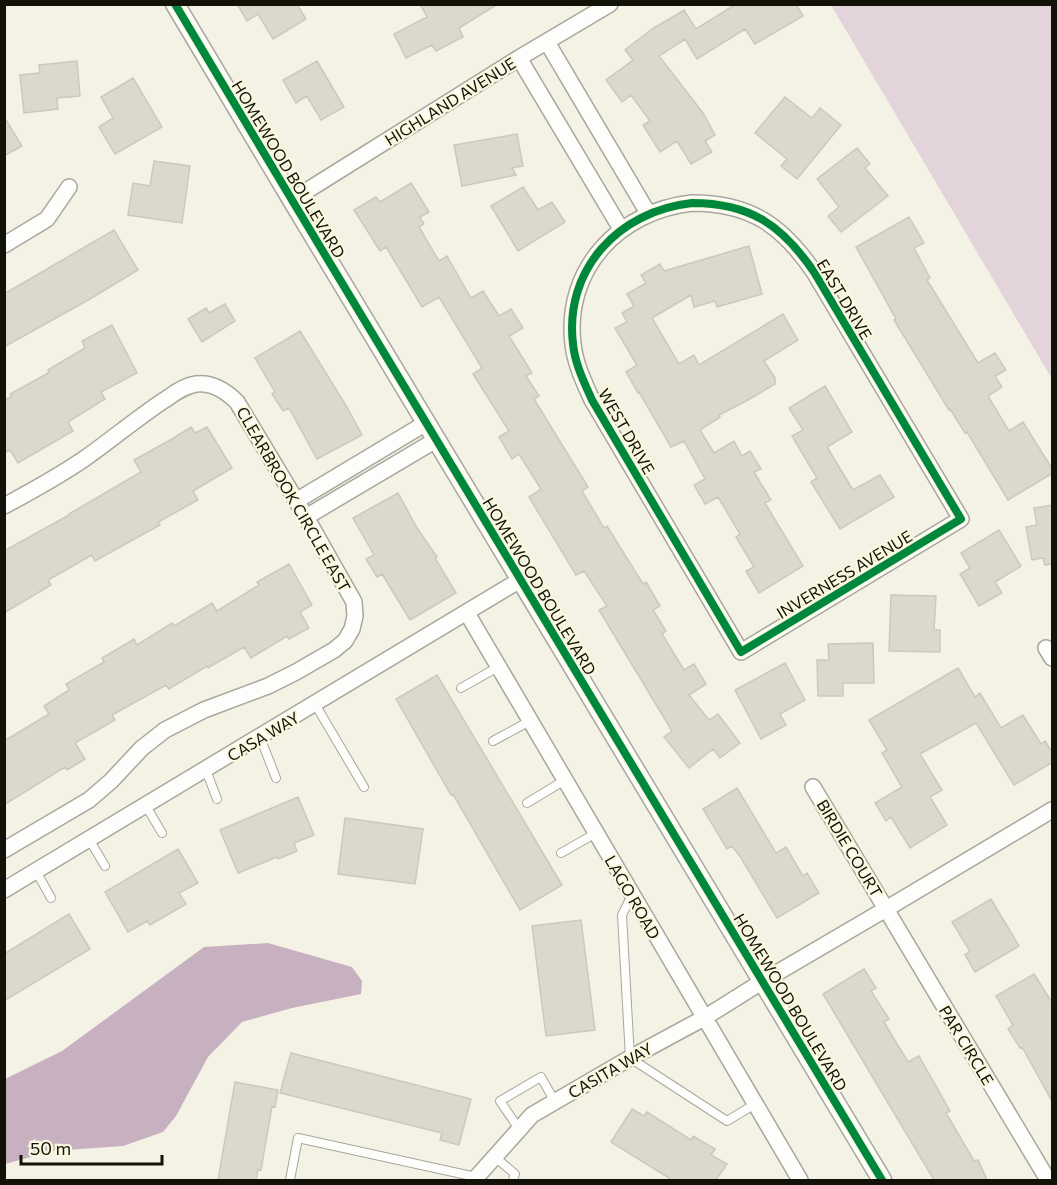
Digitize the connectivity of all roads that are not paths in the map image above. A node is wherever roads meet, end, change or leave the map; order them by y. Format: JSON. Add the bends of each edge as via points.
{"nodes":[{"id":1,"x":175,"y":4,"type":"edge"},
{"id":2,"x":610,"y":4,"type":"edge"},
{"id":3,"x":547,"y":42,"type":"junction"},
{"id":4,"x":519,"y":58,"type":"junction"},
{"id":5,"x":69,"y":187,"type":"dead end"},
{"id":6,"x":292,"y":200,"type":"junction"},
{"id":7,"x":648,"y":213,"type":"junction"},
{"id":8,"x":627,"y":225,"type":"junction"},
{"id":9,"x":4,"y":245,"type":"edge"},
{"id":10,"x":426,"y":423,"type":"junction"},
{"id":11,"x":436,"y":440,"type":"junction"},
{"id":12,"x":296,"y":501,"type":"junction"},
{"id":13,"x":4,"y":506,"type":"edge"},
{"id":14,"x":306,"y":518,"type":"junction"},
{"id":15,"x":961,"y":519,"type":"joint"},
{"id":16,"x":520,"y":580,"type":"junction"},
{"id":17,"x":467,"y":613,"type":"junction"},
{"id":18,"x":741,"y":652,"type":"joint"},
{"id":19,"x":498,"y":667,"type":"junction"},
{"id":20,"x":461,"y":688,"type":"dead end"},
{"id":21,"x":315,"y":704,"type":"junction"},
{"id":22,"x":530,"y":721,"type":"junction"},
{"id":23,"x":260,"y":737,"type":"junction"},
{"id":24,"x":493,"y":741,"type":"dead end"},
{"id":25,"x":206,"y":770,"type":"junction"},
{"id":26,"x":276,"y":778,"type":"dead end"},
{"id":27,"x":565,"y":780,"type":"junction"},
{"id":28,"x":364,"y":787,"type":"dead end"},
{"id":29,"x":813,"y":787,"type":"dead end"},
{"id":30,"x":217,"y":799,"type":"dead end"},
{"id":31,"x":527,"y":803,"type":"dead end"},
{"id":32,"x":146,"y":806,"type":"junction"},
{"id":33,"x":1053,"y":810,"type":"edge"},
{"id":34,"x":162,"y":833,"type":"dead end"},
{"id":35,"x":596,"y":833,"type":"junction"},
{"id":36,"x":89,"y":839,"type":"junction"},
{"id":37,"x":4,"y":850,"type":"edge"},
{"id":38,"x":561,"y":853,"type":"dead end"},
{"id":39,"x":105,"y":866,"type":"dead end"},
{"id":40,"x":36,"y":871,"type":"junction"},
{"id":41,"x":4,"y":890,"type":"edge"},
{"id":42,"x":632,"y":895,"type":"junction"},
{"id":43,"x":51,"y":898,"type":"dead end"},
{"id":44,"x":886,"y":909,"type":"junction"},
{"id":45,"x":763,"y":981,"type":"junction"},
{"id":46,"x":704,"y":1018,"type":"junction"},
{"id":47,"x":630,"y":1058,"type":"junction"},
{"id":48,"x":555,"y":1102,"type":"junction"},
{"id":49,"x":755,"y":1104,"type":"junction"},
{"id":50,"x":519,"y":1129,"type":"junction"},
{"id":51,"x":495,"y":1157,"type":"junction"},
{"id":52,"x":475,"y":1179,"type":"edge"},
{"id":53,"x":290,"y":1180,"type":"edge"},
{"id":54,"x":513,"y":1180,"type":"edge"},
{"id":55,"x":800,"y":1180,"type":"edge"},
{"id":56,"x":882,"y":1180,"type":"edge"},
{"id":57,"x":1048,"y":1180,"type":"edge"}],
"edges":[{"from":1,"to":6,"type":"street","name":"HOMEWOOD BOULEVARD"},
{"from":2,"to":3,"type":"street","name":"HIGHLAND AVENUE"},
{"from":3,"to":4,"type":"street","name":"HIGHLAND AVENUE"},
{"from":3,"to":7,"type":"street"},
{"from":4,"to":6,"type":"street","name":"HIGHLAND AVENUE"},
{"from":4,"to":8,"type":"street"},
{"from":5,"to":9,"type":"street","via":[[47,219]]},
{"from":6,"to":10,"type":"street","name":"HOMEWOOD BOULEVARD"},
{"from":7,"to":8,"type":"street","name":"EAST DRIVE"},
{"from":7,"to":15,"type":"street","name":"EAST DRIVE","via":[[692,202],[726,205],[755,215],[784,235],[814,272]]},
{"from":8,"to":18,"type":"street","name":"WEST DRIVE","via":[[591,263],[576,298],[572,328],[579,370],[592,400]]},
{"from":10,"to":11,"type":"street","name":"HOMEWOOD BOULEVARD"},
{"from":10,"to":12,"type":"street"},
{"from":11,"to":14,"type":"street"},
{"from":11,"to":16,"type":"street","name":"HOMEWOOD BOULEVARD"},
{"from":12,"to":13,"type":"street","name":"CLEARBROOK CIRCLE EAST","via":[[237,402],[215,386],[198,384],[184,387],[85,458]]},
{"from":12,"to":14,"type":"street","name":"CLEARBROOK CIRCLE EAST"},
{"from":14,"to":37,"type":"street","name":"CLEARBROOK CIRCLE EAST","via":[[354,602],[356,616],[345,641],[268,686],[204,710],[165,730],[89,800]]},
{"from":15,"to":18,"type":"street","name":"INVERNESS AVENUE"},
{"from":16,"to":17,"type":"street","name":"CASA WAY"},
{"from":16,"to":45,"type":"street","name":"HOMEWOOD BOULEVARD"},
{"from":17,"to":19,"type":"street","name":"LAGO ROAD"},
{"from":17,"to":21,"type":"street","name":"CASA WAY"},
{"from":19,"to":20,"type":"lane"},
{"from":19,"to":22,"type":"street","name":"LAGO ROAD"},
{"from":21,"to":23,"type":"street","name":"CASA WAY"},
{"from":21,"to":28,"type":"lane"},
{"from":22,"to":24,"type":"lane"},
{"from":22,"to":27,"type":"street","name":"LAGO ROAD"},
{"from":23,"to":25,"type":"street","name":"CASA WAY"},
{"from":23,"to":26,"type":"lane"},
{"from":25,"to":30,"type":"lane"},
{"from":25,"to":32,"type":"street","name":"CASA WAY"},
{"from":27,"to":31,"type":"lane"},
{"from":27,"to":35,"type":"street","name":"LAGO ROAD"},
{"from":29,"to":44,"type":"street","name":"BIRDIE COURT"},
{"from":32,"to":34,"type":"lane"},
{"from":32,"to":36,"type":"street","name":"CASA WAY"},
{"from":33,"to":44,"type":"street"},
{"from":35,"to":38,"type":"lane"},
{"from":35,"to":42,"type":"street","name":"LAGO ROAD"},
{"from":36,"to":39,"type":"lane"},
{"from":36,"to":40,"type":"street","name":"CASA WAY"},
{"from":40,"to":41,"type":"street","name":"CASA WAY"},
{"from":40,"to":43,"type":"lane"},
{"from":42,"to":46,"type":"street","name":"LAGO ROAD"},
{"from":42,"to":47,"type":"lane","via":[[622,915]]},
{"from":44,"to":45,"type":"street"},
{"from":44,"to":57,"type":"street","name":"PAR CIRCLE"},
{"from":45,"to":46,"type":"street","name":"CASITA WAY"},
{"from":45,"to":56,"type":"street","name":"HOMEWOOD BOULEVARD"},
{"from":46,"to":47,"type":"street","name":"CASITA WAY"},
{"from":46,"to":49,"type":"street","name":"LAGO ROAD"},
{"from":47,"to":48,"type":"street","name":"CASITA WAY"},
{"from":47,"to":49,"type":"lane","via":[[727,1121]]},
{"from":48,"to":50,"type":"street","name":"CASITA WAY","via":[[532,1115]]},
{"from":48,"to":50,"type":"lane","via":[[541,1077],[500,1101]]},
{"from":49,"to":55,"type":"street","name":"LAGO ROAD"},
{"from":50,"to":51,"type":"street","name":"CASITA WAY"},
{"from":51,"to":52,"type":"street","name":"CASITA WAY"},
{"from":51,"to":54,"type":"lane","via":[[515,1174]]},
{"from":52,"to":53,"type":"lane","via":[[298,1137]]}]}
